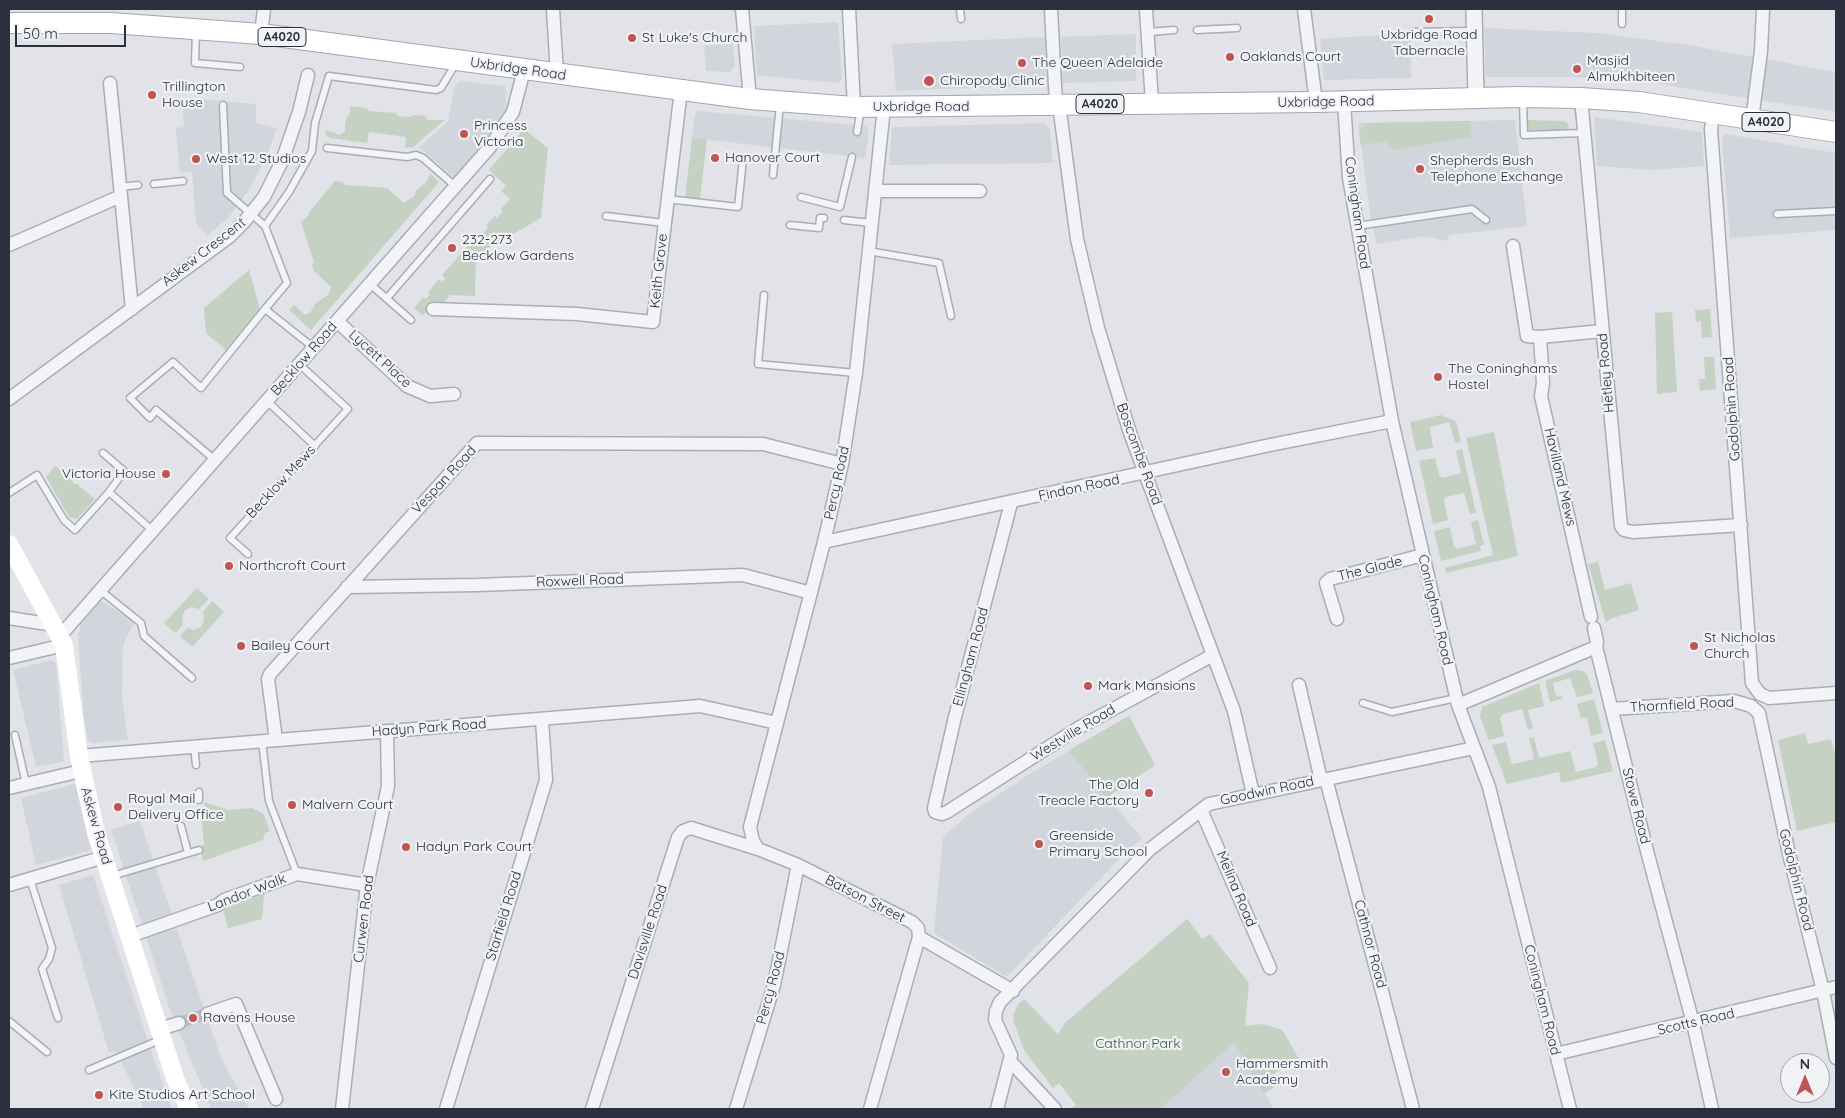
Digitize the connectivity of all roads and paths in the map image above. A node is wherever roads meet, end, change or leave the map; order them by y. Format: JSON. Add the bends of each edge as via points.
{"nodes":[{"id":1,"x":264,"y":9,"type":"edge"},
{"id":2,"x":553,"y":9,"type":"edge"},
{"id":3,"x":742,"y":9,"type":"edge"},
{"id":4,"x":849,"y":9,"type":"edge"},
{"id":5,"x":960,"y":9,"type":"edge"},
{"id":6,"x":1051,"y":9,"type":"edge"},
{"id":7,"x":1146,"y":9,"type":"edge"},
{"id":8,"x":1304,"y":9,"type":"edge"},
{"id":9,"x":1474,"y":9,"type":"edge"},
{"id":10,"x":1622,"y":9,"type":"edge"},
{"id":11,"x":1763,"y":9,"type":"edge"},
{"id":12,"x":961,"y":18,"type":"dead end"},
{"id":13,"x":9,"y":23,"type":"edge"},
{"id":14,"x":1622,"y":24,"type":"dead end"},
{"id":15,"x":197,"y":28,"type":"junction"},
{"id":16,"x":1237,"y":28,"type":"dead end"},
{"id":17,"x":1174,"y":30,"type":"dead end"},
{"id":18,"x":1197,"y":30,"type":"dead end"},
{"id":19,"x":1474,"y":31,"type":"junction"},
{"id":20,"x":1148,"y":32,"type":"junction"},
{"id":21,"x":1412,"y":32,"type":"dead end"},
{"id":22,"x":261,"y":34,"type":"junction"},
{"id":23,"x":457,"y":61,"type":"junction"},
{"id":24,"x":240,"y":67,"type":"dead end"},
{"id":25,"x":524,"y":70,"type":"junction"},
{"id":26,"x":557,"y":74,"type":"junction"},
{"id":27,"x":308,"y":75,"type":"dead end"},
{"id":28,"x":110,"y":83,"type":"dead end"},
{"id":29,"x":681,"y":90,"type":"junction"},
{"id":30,"x":1522,"y":97,"type":"junction"},
{"id":31,"x":1476,"y":98,"type":"junction"},
{"id":32,"x":1581,"y":98,"type":"junction"},
{"id":33,"x":750,"y":99,"type":"junction"},
{"id":34,"x":780,"y":102,"type":"junction"},
{"id":35,"x":1316,"y":102,"type":"junction"},
{"id":36,"x":1344,"y":102,"type":"junction"},
{"id":37,"x":1152,"y":103,"type":"junction"},
{"id":38,"x":223,"y":105,"type":"dead end"},
{"id":39,"x":1057,"y":105,"type":"junction"},
{"id":40,"x":858,"y":107,"type":"junction"},
{"id":41,"x":884,"y":107,"type":"junction"},
{"id":42,"x":1713,"y":113,"type":"junction"},
{"id":43,"x":1752,"y":120,"type":"junction"},
{"id":44,"x":857,"y":132,"type":"dead end"},
{"id":45,"x":1836,"y":132,"type":"edge"},
{"id":46,"x":1583,"y":133,"type":"junction"},
{"id":47,"x":326,"y":148,"type":"dead end"},
{"id":48,"x":852,"y":157,"type":"dead end"},
{"id":49,"x":743,"y":159,"type":"dead end"},
{"id":50,"x":773,"y":175,"type":"dead end"},
{"id":51,"x":490,"y":179,"type":"dead end"},
{"id":52,"x":184,"y":181,"type":"dead end"},
{"id":53,"x":154,"y":184,"type":"dead end"},
{"id":54,"x":138,"y":185,"type":"dead end"},
{"id":55,"x":455,"y":186,"type":"junction"},
{"id":56,"x":875,"y":190,"type":"junction"},
{"id":57,"x":980,"y":190,"type":"dead end"},
{"id":58,"x":120,"y":191,"type":"junction"},
{"id":59,"x":801,"y":197,"type":"dead end"},
{"id":60,"x":667,"y":200,"type":"junction"},
{"id":61,"x":1836,"y":211,"type":"edge"},
{"id":62,"x":252,"y":214,"type":"junction"},
{"id":63,"x":1777,"y":214,"type":"dead end"},
{"id":64,"x":606,"y":216,"type":"dead end"},
{"id":65,"x":824,"y":218,"type":"dead end"},
{"id":66,"x":844,"y":220,"type":"dead end"},
{"id":67,"x":1486,"y":220,"type":"dead end"},
{"id":68,"x":664,"y":223,"type":"junction"},
{"id":69,"x":871,"y":223,"type":"junction"},
{"id":70,"x":790,"y":225,"type":"dead end"},
{"id":71,"x":265,"y":226,"type":"junction"},
{"id":72,"x":1357,"y":226,"type":"junction"},
{"id":73,"x":9,"y":245,"type":"edge"},
{"id":74,"x":1513,"y":246,"type":"dead end"},
{"id":75,"x":868,"y":251,"type":"junction"},
{"id":76,"x":370,"y":284,"type":"junction"},
{"id":77,"x":764,"y":295,"type":"dead end"},
{"id":78,"x":387,"y":298,"type":"junction"},
{"id":79,"x":132,"y":309,"type":"junction"},
{"id":80,"x":265,"y":309,"type":"junction"},
{"id":81,"x":433,"y":309,"type":"dead end"},
{"id":82,"x":951,"y":316,"type":"dead end"},
{"id":83,"x":411,"y":320,"type":"dead end"},
{"id":84,"x":337,"y":321,"type":"junction"},
{"id":85,"x":1602,"y":331,"type":"junction"},
{"id":86,"x":1540,"y":337,"type":"junction"},
{"id":87,"x":314,"y":348,"type":"junction"},
{"id":88,"x":299,"y":364,"type":"junction"},
{"id":89,"x":856,"y":373,"type":"junction"},
{"id":90,"x":454,"y":394,"type":"dead end"},
{"id":91,"x":9,"y":399,"type":"edge"},
{"id":92,"x":267,"y":401,"type":"junction"},
{"id":93,"x":1392,"y":421,"type":"junction"},
{"id":94,"x":315,"y":446,"type":"junction"},
{"id":95,"x":103,"y":453,"type":"dead end"},
{"id":96,"x":215,"y":460,"type":"junction"},
{"id":97,"x":842,"y":464,"type":"junction"},
{"id":98,"x":1145,"y":474,"type":"junction"},
{"id":99,"x":109,"y":492,"type":"junction"},
{"id":100,"x":9,"y":493,"type":"edge"},
{"id":101,"x":1011,"y":503,"type":"junction"},
{"id":102,"x":1741,"y":525,"type":"junction"},
{"id":103,"x":153,"y":531,"type":"junction"},
{"id":104,"x":824,"y":542,"type":"junction"},
{"id":105,"x":9,"y":544,"type":"edge"},
{"id":106,"x":248,"y":554,"type":"dead end"},
{"id":107,"x":1423,"y":555,"type":"junction"},
{"id":108,"x":347,"y":587,"type":"junction"},
{"id":109,"x":100,"y":590,"type":"junction"},
{"id":110,"x":811,"y":593,"type":"junction"},
{"id":111,"x":9,"y":618,"type":"edge"},
{"id":112,"x":1337,"y":619,"type":"dead end"},
{"id":113,"x":59,"y":635,"type":"junction"},
{"id":114,"x":1596,"y":647,"type":"junction"},
{"id":115,"x":1213,"y":655,"type":"junction"},
{"id":116,"x":9,"y":658,"type":"edge"},
{"id":117,"x":192,"y":678,"type":"dead end"},
{"id":118,"x":1300,"y":685,"type":"dead end"},
{"id":119,"x":1836,"y":693,"type":"edge"},
{"id":120,"x":1457,"y":702,"type":"junction"},
{"id":121,"x":1363,"y":703,"type":"dead end"},
{"id":122,"x":1751,"y":706,"type":"joint"},
{"id":123,"x":1612,"y":709,"type":"junction"},
{"id":124,"x":542,"y":720,"type":"junction"},
{"id":125,"x":777,"y":723,"type":"junction"},
{"id":126,"x":387,"y":731,"type":"junction"},
{"id":127,"x":15,"y":735,"type":"dead end"},
{"id":128,"x":276,"y":740,"type":"junction"},
{"id":129,"x":262,"y":741,"type":"junction"},
{"id":130,"x":194,"y":746,"type":"junction"},
{"id":131,"x":1474,"y":748,"type":"junction"},
{"id":132,"x":80,"y":763,"type":"junction"},
{"id":133,"x":196,"y":765,"type":"dead end"},
{"id":134,"x":1324,"y":779,"type":"junction"},
{"id":135,"x":26,"y":784,"type":"junction"},
{"id":136,"x":9,"y":788,"type":"edge"},
{"id":137,"x":199,"y":792,"type":"dead end"},
{"id":138,"x":1253,"y":794,"type":"junction"},
{"id":139,"x":200,"y":800,"type":"dead end"},
{"id":140,"x":1201,"y":810,"type":"junction"},
{"id":141,"x":935,"y":812,"type":"joint"},
{"id":142,"x":181,"y":826,"type":"dead end"},
{"id":143,"x":758,"y":849,"type":"junction"},
{"id":144,"x":200,"y":850,"type":"dead end"},
{"id":145,"x":188,"y":853,"type":"junction"},
{"id":146,"x":104,"y":857,"type":"junction"},
{"id":147,"x":798,"y":865,"type":"junction"},
{"id":148,"x":297,"y":874,"type":"junction"},
{"id":149,"x":111,"y":877,"type":"junction"},
{"id":150,"x":30,"y":879,"type":"junction"},
{"id":151,"x":9,"y":885,"type":"edge"},
{"id":152,"x":367,"y":886,"type":"junction"},
{"id":153,"x":130,"y":936,"type":"junction"},
{"id":154,"x":919,"y":938,"type":"junction"},
{"id":155,"x":1270,"y":968,"type":"dead end"},
{"id":156,"x":1836,"y":987,"type":"edge"},
{"id":157,"x":1014,"y":990,"type":"junction"},
{"id":158,"x":1823,"y":990,"type":"junction"},
{"id":159,"x":207,"y":1014,"type":"tunnel mouth"},
{"id":160,"x":58,"y":1018,"type":"dead end"},
{"id":161,"x":9,"y":1021,"type":"edge"},
{"id":162,"x":179,"y":1023,"type":"tunnel mouth"},
{"id":163,"x":1693,"y":1023,"type":"junction"},
{"id":164,"x":161,"y":1034,"type":"junction"},
{"id":165,"x":47,"y":1052,"type":"dead end"},
{"id":166,"x":1556,"y":1054,"type":"junction"},
{"id":167,"x":1836,"y":1058,"type":"edge"},
{"id":168,"x":1010,"y":1061,"type":"junction"},
{"id":169,"x":89,"y":1070,"type":"dead end"},
{"id":170,"x":276,"y":1099,"type":"dead end"},
{"id":171,"x":189,"y":1109,"type":"edge"},
{"id":172,"x":342,"y":1109,"type":"edge"},
{"id":173,"x":446,"y":1109,"type":"edge"},
{"id":174,"x":592,"y":1109,"type":"edge"},
{"id":175,"x":736,"y":1109,"type":"edge"},
{"id":176,"x":870,"y":1109,"type":"edge"},
{"id":177,"x":997,"y":1109,"type":"edge"},
{"id":178,"x":1055,"y":1109,"type":"edge"},
{"id":179,"x":1413,"y":1109,"type":"edge"},
{"id":180,"x":1570,"y":1109,"type":"edge"},
{"id":181,"x":1712,"y":1109,"type":"edge"}],
"edges":[{"from":1,"to":22,"type":"street"},
{"from":2,"to":26,"type":"street"},
{"from":3,"to":33,"type":"street"},
{"from":4,"to":40,"type":"street"},
{"from":5,"to":12,"type":"lane"},
{"from":6,"to":39,"type":"street","name":"Boscombe Road"},
{"from":7,"to":20,"type":"street"},
{"from":8,"to":35,"type":"street"},
{"from":9,"to":19,"type":"street"},
{"from":10,"to":14,"type":"lane"},
{"from":11,"to":43,"type":"street"},
{"from":13,"to":15,"type":"main road","name":"Uxbridge Road","number":"A4020","via":[[111,23]]},
{"from":15,"to":22,"type":"main road","name":"Uxbridge Road","number":"A4020"},
{"from":15,"to":24,"type":"lane","via":[[195,63]]},
{"from":16,"to":18,"type":"lane"},
{"from":17,"to":20,"type":"lane"},
{"from":19,"to":21,"type":"lane"},
{"from":19,"to":31,"type":"street"},
{"from":20,"to":37,"type":"street"},
{"from":22,"to":23,"type":"main road","name":"Uxbridge Road","number":"A4020"},
{"from":23,"to":25,"type":"main road","name":"Uxbridge Road","number":"A4020"},
{"from":23,"to":71,"type":"lane","via":[[441,88],[436,90],[329,76],[315,123],[312,151]]},
{"from":25,"to":26,"type":"main road","name":"Uxbridge Road","number":"A4020"},
{"from":25,"to":55,"type":"street","name":"Becklow Road","via":[[517,104],[507,124]]},
{"from":26,"to":29,"type":"main road","name":"Uxbridge Road","number":"A4020"},
{"from":27,"to":62,"type":"street","name":"Askew Crescent","via":[[282,161],[264,198]]},
{"from":28,"to":58,"type":"street"},
{"from":29,"to":33,"type":"main road","name":"Uxbridge Road","number":"A4020"},
{"from":29,"to":60,"type":"street","name":"Keith Grove"},
{"from":30,"to":31,"type":"main road","name":"Uxbridge Road","number":"A4020"},
{"from":30,"to":32,"type":"main road","name":"Uxbridge Road","number":"A4020"},
{"from":30,"to":46,"type":"lane","via":[[1524,135]]},
{"from":31,"to":36,"type":"main road","name":"Uxbridge Road","number":"A4020"},
{"from":32,"to":42,"type":"main road","name":"Uxbridge Road","number":"A4020","via":[[1639,102]]},
{"from":32,"to":46,"type":"street","name":"Hetley Road"},
{"from":33,"to":34,"type":"main road","name":"Uxbridge Road","number":"A4020"},
{"from":34,"to":40,"type":"main road","name":"Uxbridge Road","number":"A4020"},
{"from":34,"to":50,"type":"lane"},
{"from":35,"to":36,"type":"main road","name":"Uxbridge Road","number":"A4020"},
{"from":35,"to":37,"type":"main road","name":"Uxbridge Road","number":"A4020"},
{"from":36,"to":72,"type":"street","name":"Coningham Road","via":[[1349,178]]},
{"from":37,"to":39,"type":"main road","name":"Uxbridge Road","number":"A4020"},
{"from":38,"to":62,"type":"lane","via":[[227,193]]},
{"from":39,"to":41,"type":"main road","name":"Uxbridge Road","number":"A4020"},
{"from":39,"to":98,"type":"street","name":"Boscombe Road","via":[[1088,288]]},
{"from":40,"to":41,"type":"main road","name":"Uxbridge Road","number":"A4020"},
{"from":40,"to":44,"type":"lane"},
{"from":41,"to":56,"type":"street","name":"Percy Road"},
{"from":42,"to":43,"type":"main road","name":"Uxbridge Road","number":"A4020"},
{"from":42,"to":102,"type":"street","name":"Godolphin Road","via":[[1711,130]]},
{"from":43,"to":45,"type":"main road","name":"Uxbridge Road","number":"A4020"},
{"from":46,"to":85,"type":"street","name":"Hetley Road"},
{"from":47,"to":55,"type":"lane","via":[[407,157],[416,155]]},
{"from":48,"to":59,"type":"lane","via":[[840,207]]},
{"from":49,"to":60,"type":"lane","via":[[738,207]]},
{"from":51,"to":78,"type":"lane"},
{"from":52,"to":53,"type":"lane"},
{"from":54,"to":58,"type":"lane"},
{"from":55,"to":76,"type":"street","name":"Becklow Road"},
{"from":56,"to":57,"type":"street"},
{"from":56,"to":69,"type":"street","name":"Percy Road"},
{"from":58,"to":73,"type":"street"},
{"from":58,"to":79,"type":"street"},
{"from":60,"to":68,"type":"street","name":"Keith Grove"},
{"from":61,"to":63,"type":"lane"},
{"from":62,"to":71,"type":"lane"},
{"from":62,"to":79,"type":"street","name":"Askew Crescent"},
{"from":64,"to":68,"type":"lane"},
{"from":65,"to":70,"type":"lane","via":[[820,218],[819,228]]},
{"from":66,"to":69,"type":"lane"},
{"from":67,"to":72,"type":"lane","via":[[1472,209]]},
{"from":68,"to":81,"type":"street","name":"Keith Grove","via":[[653,322],[577,314]]},
{"from":69,"to":75,"type":"street","name":"Percy Road"},
{"from":71,"to":80,"type":"lane","via":[[287,283]]},
{"from":72,"to":93,"type":"street","name":"Coningham Road"},
{"from":74,"to":86,"type":"street","via":[[1527,336]]},
{"from":75,"to":82,"type":"lane","via":[[939,263]]},
{"from":75,"to":89,"type":"street","name":"Percy Road"},
{"from":76,"to":78,"type":"lane"},
{"from":76,"to":84,"type":"street","name":"Becklow Road"},
{"from":77,"to":89,"type":"lane","via":[[758,364]]},
{"from":78,"to":83,"type":"lane"},
{"from":79,"to":91,"type":"street","name":"Askew Crescent"},
{"from":80,"to":87,"type":"lane"},
{"from":80,"to":96,"type":"lane","via":[[201,388],[173,362],[130,398],[150,418],[156,410]]},
{"from":84,"to":87,"type":"street","name":"Becklow Road"},
{"from":84,"to":90,"type":"street","name":"Lycett Place","via":[[408,386],[430,396]]},
{"from":85,"to":86,"type":"street"},
{"from":85,"to":102,"type":"street","name":"Hetley Road","via":[[1624,530]]},
{"from":86,"to":114,"type":"street","name":"Havilland Mews","via":[[1541,396]]},
{"from":87,"to":88,"type":"street","name":"Becklow Road"},
{"from":88,"to":92,"type":"street","name":"Becklow Road"},
{"from":88,"to":94,"type":"lane","name":"Becklow Mews","via":[[348,409]]},
{"from":89,"to":97,"type":"street","name":"Percy Road"},
{"from":92,"to":94,"type":"lane"},
{"from":92,"to":96,"type":"street","name":"Becklow Road"},
{"from":93,"to":98,"type":"street","name":"Findon Road"},
{"from":93,"to":107,"type":"street","name":"Coningham Road"},
{"from":94,"to":106,"type":"lane","name":"Becklow Mews","via":[[230,538]]},
{"from":95,"to":99,"type":"lane","via":[[124,471]]},
{"from":96,"to":103,"type":"street","name":"Becklow Road"},
{"from":97,"to":104,"type":"street","name":"Percy Road"},
{"from":97,"to":108,"type":"street","name":"Vespan Road","via":[[763,444],[477,443]]},
{"from":98,"to":101,"type":"street","name":"Findon Road"},
{"from":98,"to":115,"type":"street","name":"Boscombe Road"},
{"from":99,"to":100,"type":"lane","via":[[75,530],[64,520],[36,474]]},
{"from":99,"to":103,"type":"lane"},
{"from":101,"to":104,"type":"street","name":"Findon Road"},
{"from":101,"to":141,"type":"street","name":"Ellingham Road","via":[[955,717]]},
{"from":102,"to":119,"type":"street","name":"Godolphin Road","via":[[1752,683],[1760,694],[1770,698]]},
{"from":103,"to":109,"type":"street","name":"Becklow Road"},
{"from":104,"to":110,"type":"street","name":"Percy Road"},
{"from":105,"to":113,"type":"main road","name":"Askew Road"},
{"from":107,"to":112,"type":"street","name":"The Glade","via":[[1330,578],[1326,583]]},
{"from":107,"to":120,"type":"street","name":"Coningham Road"},
{"from":108,"to":110,"type":"street","name":"Roxwell Road","via":[[743,575]]},
{"from":108,"to":128,"type":"street","name":"Vespan Road","via":[[270,674]]},
{"from":109,"to":113,"type":"street","name":"Becklow Road"},
{"from":109,"to":117,"type":"lane","via":[[141,623],[144,636]]},
{"from":110,"to":125,"type":"street","name":"Percy Road"},
{"from":111,"to":113,"type":"street"},
{"from":113,"to":116,"type":"street"},
{"from":113,"to":132,"type":"main road","name":"Askew Road"},
{"from":114,"to":120,"type":"street"},
{"from":114,"to":123,"type":"street","name":"Stowe Road"},
{"from":115,"to":138,"type":"street","name":"Boscombe Road","via":[[1234,711]]},
{"from":115,"to":141,"type":"street","name":"Westville Road","via":[[1080,727],[947,812]]},
{"from":118,"to":134,"type":"street","name":"Cathnor Road"},
{"from":120,"to":121,"type":"lane","via":[[1392,712]]},
{"from":120,"to":131,"type":"street","name":"Coningham Road"},
{"from":122,"to":123,"type":"street","name":"Thornfield Road","via":[[1734,701]]},
{"from":122,"to":158,"type":"street","name":"Godolphin Road","via":[[1761,719],[1789,854]]},
{"from":123,"to":163,"type":"street","name":"Stowe Road"},
{"from":124,"to":125,"type":"street","name":"Hadyn Park Road","via":[[700,706]]},
{"from":124,"to":126,"type":"street","name":"Hadyn Park Road"},
{"from":124,"to":173,"type":"street","name":"Starfield Road","via":[[546,780]]},
{"from":125,"to":143,"type":"street","name":"Percy Road","via":[[750,827]]},
{"from":126,"to":128,"type":"street","name":"Hadyn Park Road"},
{"from":126,"to":152,"type":"street","name":"Curwen Road","via":[[388,786]]},
{"from":127,"to":135,"type":"lane"},
{"from":128,"to":129,"type":"street","name":"Hadyn Park Road"},
{"from":129,"to":130,"type":"street","name":"Hadyn Park Road"},
{"from":129,"to":148,"type":"lane","via":[[269,801]]},
{"from":130,"to":132,"type":"street","name":"Hadyn Park Road"},
{"from":130,"to":133,"type":"lane"},
{"from":131,"to":134,"type":"street","name":"Goodwin Road"},
{"from":131,"to":166,"type":"street","name":"Coningham Road","via":[[1489,787]]},
{"from":132,"to":135,"type":"street","name":"Hadyn Park Road"},
{"from":132,"to":146,"type":"main road","name":"Askew Road"},
{"from":134,"to":138,"type":"street","name":"Goodwin Road"},
{"from":134,"to":179,"type":"street","name":"Cathnor Road"},
{"from":135,"to":136,"type":"street","name":"Hadyn Park Road"},
{"from":137,"to":139,"type":"lane"},
{"from":138,"to":140,"type":"street","name":"Goodwin Road","via":[[1209,804]]},
{"from":140,"to":155,"type":"street","name":"Melina Road"},
{"from":140,"to":157,"type":"street","name":"Goodwin Road","via":[[1149,850]]},
{"from":142,"to":145,"type":"lane"},
{"from":143,"to":147,"type":"street","name":"Batson Street"},
{"from":143,"to":174,"type":"street","name":"Davisville Road","via":[[697,829],[680,833]]},
{"from":144,"to":145,"type":"lane"},
{"from":145,"to":149,"type":"lane"},
{"from":146,"to":149,"type":"main road","name":"Askew Road"},
{"from":146,"to":150,"type":"street"},
{"from":147,"to":154,"type":"street","name":"Batson Street","via":[[912,922],[918,928]]},
{"from":147,"to":175,"type":"street","name":"Percy Road","via":[[774,985]]},
{"from":148,"to":152,"type":"street","name":"Landor Walk"},
{"from":148,"to":153,"type":"street","name":"Landor Walk"},
{"from":149,"to":153,"type":"main road","name":"Askew Road"},
{"from":150,"to":151,"type":"street"},
{"from":150,"to":160,"type":"lane","via":[[52,948],[42,969]]},
{"from":152,"to":172,"type":"street","name":"Curwen Road"},
{"from":153,"to":164,"type":"main road","name":"Askew Road"},
{"from":154,"to":157,"type":"street","name":"Batson Street"},
{"from":154,"to":176,"type":"street"},
{"from":156,"to":158,"type":"street","name":"Scotts Road"},
{"from":157,"to":168,"type":"street","name":"Goodwin Road","via":[[1000,1002],[995,1020],[1009,1046]]},
{"from":158,"to":163,"type":"street","name":"Scotts Road"},
{"from":158,"to":167,"type":"street","name":"Godolphin Road"},
{"from":159,"to":170,"type":"street","via":[[236,1004]]},
{"from":161,"to":165,"type":"lane"},
{"from":162,"to":164,"type":"street"},
{"from":163,"to":166,"type":"street","name":"Scotts Road"},
{"from":163,"to":181,"type":"street","name":"Stowe Road"},
{"from":164,"to":169,"type":"lane"},
{"from":164,"to":171,"type":"main road","name":"Askew Road"},
{"from":166,"to":180,"type":"street","name":"Coningham Road"},
{"from":168,"to":177,"type":"street"},
{"from":168,"to":178,"type":"street"}]}
